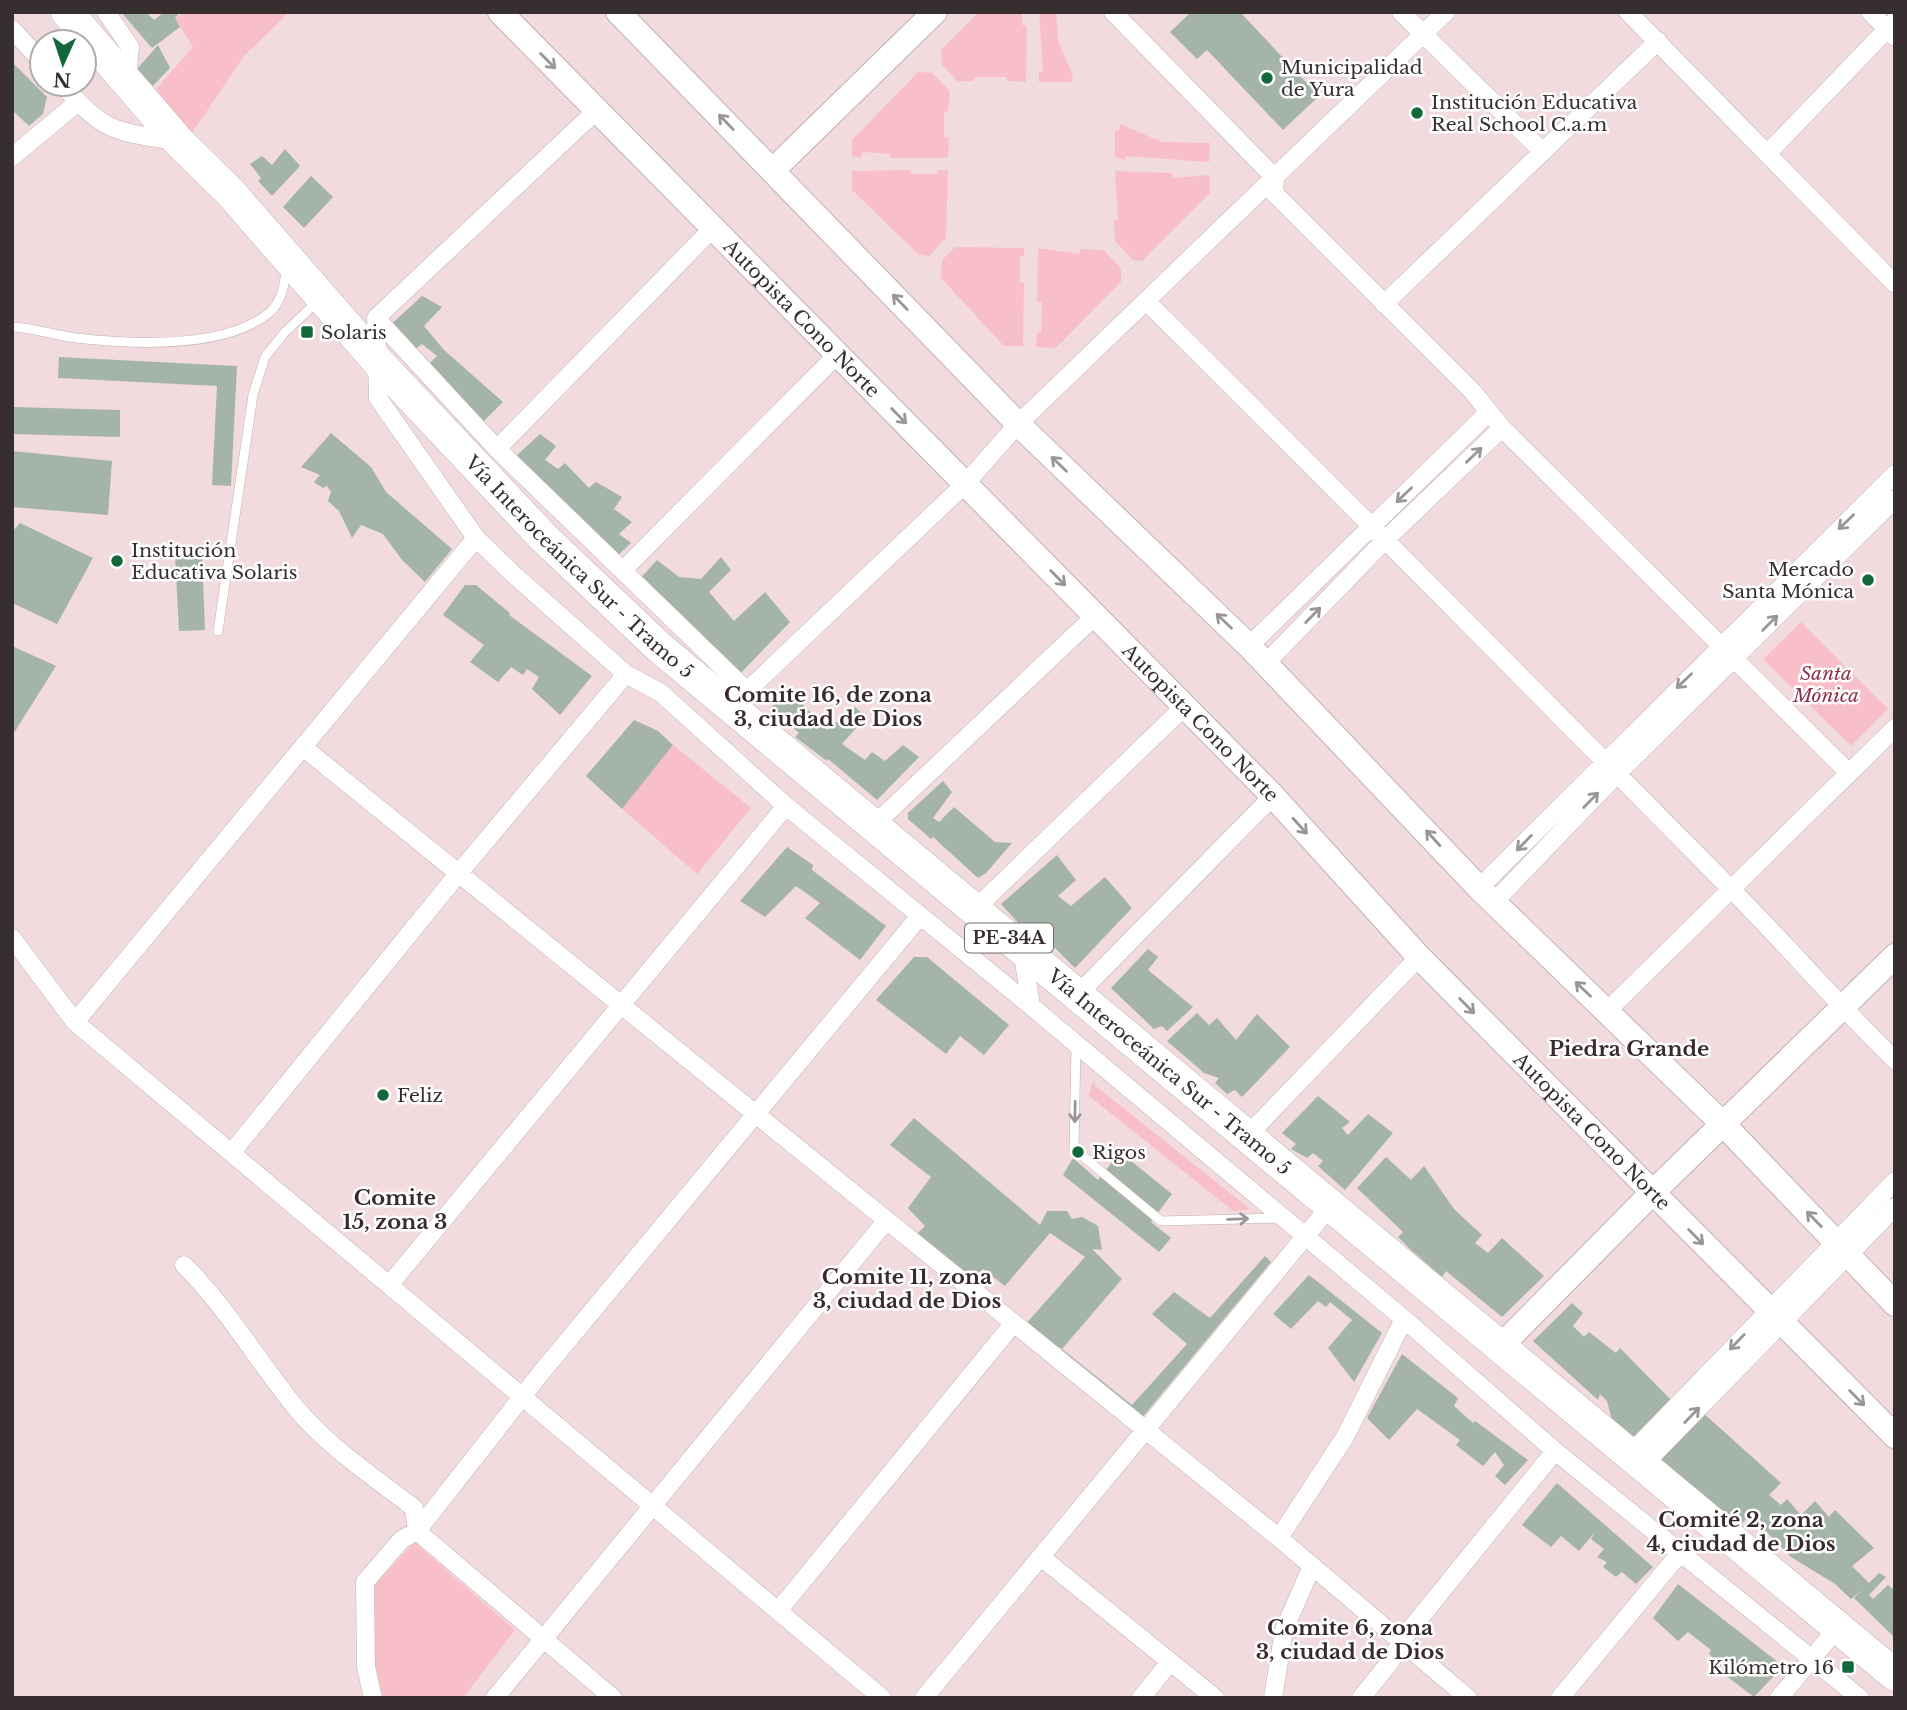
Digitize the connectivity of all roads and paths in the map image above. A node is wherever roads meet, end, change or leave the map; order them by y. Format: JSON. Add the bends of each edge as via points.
{"nodes":[{"id":1,"x":66,"y":12,"type":"edge"},
{"id":2,"x":106,"y":12,"type":"edge"},
{"id":3,"x":500,"y":12,"type":"edge"},
{"id":4,"x":618,"y":12,"type":"edge"},
{"id":5,"x":935,"y":12,"type":"edge"},
{"id":6,"x":1112,"y":12,"type":"edge"},
{"id":7,"x":1401,"y":12,"type":"edge"},
{"id":8,"x":1446,"y":12,"type":"edge"},
{"id":9,"x":1628,"y":12,"type":"edge"},
{"id":10,"x":1870,"y":12,"type":"edge"},
{"id":11,"x":12,"y":29,"type":"edge"},
{"id":12,"x":1892,"y":29,"type":"edge"},
{"id":13,"x":1423,"y":34,"type":"junction"},
{"id":14,"x":1658,"y":41,"type":"junction"},
{"id":15,"x":28,"y":47,"type":"edge"},
{"id":16,"x":128,"y":79,"type":"junction"},
{"id":17,"x":74,"y":98,"type":"edge"},
{"id":18,"x":78,"y":103,"type":"junction"},
{"id":19,"x":597,"y":110,"type":"junction"},
{"id":20,"x":179,"y":142,"type":"junction"},
{"id":21,"x":1543,"y":152,"type":"junction"},
{"id":22,"x":1767,"y":154,"type":"junction"},
{"id":23,"x":12,"y":157,"type":"edge"},
{"id":24,"x":774,"y":170,"type":"junction"},
{"id":25,"x":1275,"y":178,"type":"junction"},
{"id":26,"x":714,"y":228,"type":"junction"},
{"id":27,"x":287,"y":260,"type":"junction"},
{"id":28,"x":1895,"y":284,"type":"edge"},
{"id":29,"x":322,"y":297,"type":"junction"},
{"id":30,"x":1147,"y":302,"type":"junction"},
{"id":31,"x":1384,"y":304,"type":"junction"},
{"id":32,"x":376,"y":318,"type":"junction"},
{"id":33,"x":12,"y":327,"type":"edge"},
{"id":34,"x":838,"y":354,"type":"junction"},
{"id":35,"x":379,"y":363,"type":"junction"},
{"id":36,"x":1488,"y":413,"type":"junction"},
{"id":37,"x":1018,"y":424,"type":"junction"},
{"id":38,"x":1503,"y":428,"type":"junction"},
{"id":39,"x":496,"y":449,"type":"junction"},
{"id":40,"x":1895,"y":474,"type":"edge"},
{"id":41,"x":965,"y":482,"type":"junction"},
{"id":42,"x":1880,"y":488,"type":"junction"},
{"id":43,"x":1894,"y":502,"type":"edge"},
{"id":44,"x":1371,"y":526,"type":"junction"},
{"id":45,"x":476,"y":538,"type":"junction"},
{"id":46,"x":1385,"y":540,"type":"junction"},
{"id":47,"x":624,"y":569,"type":"junction"},
{"id":48,"x":1095,"y":616,"type":"junction"},
{"id":49,"x":218,"y":631,"type":"dead end"},
{"id":50,"x":1721,"y":645,"type":"junction"},
{"id":51,"x":1249,"y":646,"type":"junction"},
{"id":52,"x":1734,"y":658,"type":"junction"},
{"id":53,"x":1265,"y":664,"type":"junction"},
{"id":54,"x":626,"y":674,"type":"junction"},
{"id":55,"x":742,"y":701,"type":"junction"},
{"id":56,"x":1184,"y":707,"type":"junction"},
{"id":57,"x":1895,"y":728,"type":"edge"},
{"id":58,"x":304,"y":748,"type":"junction"},
{"id":59,"x":1609,"y":769,"type":"junction"},
{"id":60,"x":1849,"y":774,"type":"junction"},
{"id":61,"x":1273,"y":796,"type":"junction"},
{"id":62,"x":786,"y":806,"type":"junction"},
{"id":63,"x":874,"y":825,"type":"junction"},
{"id":64,"x":458,"y":874,"type":"junction"},
{"id":65,"x":1730,"y":888,"type":"junction"},
{"id":66,"x":1486,"y":895,"type":"junction"},
{"id":67,"x":975,"y":909,"type":"junction"},
{"id":68,"x":920,"y":916,"type":"junction"},
{"id":69,"x":12,"y":938,"type":"edge"},
{"id":70,"x":1021,"y":948,"type":"junction"},
{"id":71,"x":1895,"y":956,"type":"edge"},
{"id":72,"x":1419,"y":957,"type":"junction"},
{"id":73,"x":1077,"y":995,"type":"junction"},
{"id":74,"x":620,"y":1006,"type":"junction"},
{"id":75,"x":1031,"y":1006,"type":"junction"},
{"id":76,"x":1842,"y":1007,"type":"junction"},
{"id":77,"x":1606,"y":1012,"type":"junction"},
{"id":78,"x":75,"y":1022,"type":"junction"},
{"id":79,"x":1076,"y":1043,"type":"junction"},
{"id":80,"x":1895,"y":1060,"type":"edge"},
{"id":81,"x":755,"y":1111,"type":"junction"},
{"id":82,"x":1723,"y":1124,"type":"junction"},
{"id":83,"x":1247,"y":1136,"type":"junction"},
{"id":84,"x":232,"y":1152,"type":"junction"},
{"id":85,"x":1895,"y":1181,"type":"edge"},
{"id":86,"x":1652,"y":1193,"type":"junction"},
{"id":87,"x":1332,"y":1204,"type":"junction"},
{"id":88,"x":1895,"y":1207,"type":"edge"},
{"id":89,"x":1282,"y":1217,"type":"junction"},
{"id":90,"x":886,"y":1220,"type":"junction"},
{"id":91,"x":1306,"y":1237,"type":"junction"},
{"id":92,"x":1841,"y":1248,"type":"junction"},
{"id":93,"x":184,"y":1265,"type":"dead end"},
{"id":94,"x":390,"y":1284,"type":"junction"},
{"id":95,"x":1895,"y":1304,"type":"edge"},
{"id":96,"x":1775,"y":1316,"type":"junction"},
{"id":97,"x":1404,"y":1319,"type":"junction"},
{"id":98,"x":1013,"y":1324,"type":"junction"},
{"id":99,"x":1501,"y":1346,"type":"junction"},
{"id":100,"x":522,"y":1397,"type":"junction"},
{"id":101,"x":1145,"y":1432,"type":"junction"},
{"id":102,"x":1895,"y":1436,"type":"edge"},
{"id":103,"x":1555,"y":1451,"type":"junction"},
{"id":104,"x":1638,"y":1459,"type":"junction"},
{"id":105,"x":650,"y":1506,"type":"junction"},
{"id":106,"x":418,"y":1531,"type":"junction"},
{"id":107,"x":1279,"y":1538,"type":"junction"},
{"id":108,"x":1680,"y":1553,"type":"junction"},
{"id":109,"x":1041,"y":1556,"type":"junction"},
{"id":110,"x":1312,"y":1566,"type":"junction"},
{"id":111,"x":778,"y":1611,"type":"junction"},
{"id":112,"x":1839,"y":1626,"type":"junction"},
{"id":113,"x":542,"y":1639,"type":"junction"},
{"id":114,"x":1401,"y":1641,"type":"junction"},
{"id":115,"x":1812,"y":1658,"type":"junction"},
{"id":116,"x":1170,"y":1662,"type":"junction"},
{"id":117,"x":1892,"y":1669,"type":"edge"},
{"id":118,"x":373,"y":1698,"type":"edge"},
{"id":119,"x":495,"y":1698,"type":"edge"},
{"id":120,"x":613,"y":1698,"type":"edge"},
{"id":121,"x":882,"y":1698,"type":"edge"},
{"id":122,"x":924,"y":1698,"type":"edge"},
{"id":123,"x":1141,"y":1698,"type":"edge"},
{"id":124,"x":1215,"y":1698,"type":"edge"},
{"id":125,"x":1273,"y":1698,"type":"edge"},
{"id":126,"x":1361,"y":1698,"type":"edge"},
{"id":127,"x":1468,"y":1698,"type":"edge"},
{"id":128,"x":1560,"y":1698,"type":"edge"},
{"id":129,"x":1779,"y":1698,"type":"edge"},
{"id":130,"x":1860,"y":1698,"type":"edge"}],
"edges":[{"from":1,"to":16,"type":"highway","name":"Vía Interoceánica Sur - Tramo 5","number":"PE-34A"},
{"from":2,"to":16,"type":"street","via":[[130,47]]},
{"from":3,"to":19,"type":"main road","name":"Autopista Cono Norte","one_way":true},
{"from":24,"to":4,"type":"main road","one_way":true},
{"from":5,"to":24,"type":"main road"},
{"from":6,"to":25,"type":"street"},
{"from":7,"to":13,"type":"street"},
{"from":8,"to":13,"type":"street"},
{"from":9,"to":14,"type":"street"},
{"from":10,"to":12,"type":"street"},
{"from":11,"to":15,"type":"street"},
{"from":12,"to":22,"type":"street"},
{"from":13,"to":21,"type":"street"},
{"from":13,"to":25,"type":"street"},
{"from":14,"to":21,"type":"street"},
{"from":14,"to":22,"type":"street"},
{"from":16,"to":20,"type":"highway","name":"Vía Interoceánica Sur - Tramo 5","number":"PE-34A"},
{"from":17,"to":18,"type":"street"},
{"from":18,"to":20,"type":"street","via":[[100,123],[120,132]]},
{"from":18,"to":23,"type":"street"},
{"from":19,"to":26,"type":"main road","name":"Autopista Cono Norte"},
{"from":19,"to":32,"type":"street"},
{"from":20,"to":27,"type":"highway","name":"Vía Interoceánica Sur - Tramo 5","number":"PE-34A","via":[[230,192]]},
{"from":21,"to":31,"type":"street"},
{"from":22,"to":28,"type":"street"},
{"from":37,"to":24,"type":"main road","one_way":true},
{"from":25,"to":30,"type":"street"},
{"from":25,"to":31,"type":"street","via":[[1274,193]]},
{"from":26,"to":34,"type":"main road","name":"Autopista Cono Norte"},
{"from":26,"to":39,"type":"street"},
{"from":27,"to":29,"type":"highway","name":"Vía Interoceánica Sur - Tramo 5","number":"PE-34A"},
{"from":27,"to":33,"type":"lane","via":[[282,291],[269,313],[224,333],[168,342],[74,337]]},
{"from":29,"to":35,"type":"highway","name":"Vía Interoceánica Sur - Tramo 5","number":"PE-34A"},
{"from":29,"to":49,"type":"lane","via":[[265,357],[253,395]]},
{"from":30,"to":37,"type":"street"},
{"from":30,"to":44,"type":"street"},
{"from":31,"to":36,"type":"street","via":[[1473,392]]},
{"from":32,"to":35,"type":"street"},
{"from":32,"to":39,"type":"street"},
{"from":34,"to":41,"type":"main road","name":"Autopista Cono Norte","one_way":true},
{"from":34,"to":47,"type":"street"},
{"from":35,"to":45,"type":"street","via":[[378,398]]},
{"from":35,"to":55,"type":"highway","name":"Vía Interoceánica Sur - Tramo 5","number":"PE-34A","via":[[572,566],[660,648]]},
{"from":36,"to":38,"type":"street"},
{"from":36,"to":44,"type":"street","one_way":true},
{"from":37,"to":41,"type":"street"},
{"from":51,"to":37,"type":"main road","one_way":true},
{"from":46,"to":38,"type":"street","one_way":true},
{"from":38,"to":50,"type":"street"},
{"from":39,"to":47,"type":"street"},
{"from":40,"to":42,"type":"street"},
{"from":41,"to":48,"type":"main road","name":"Autopista Cono Norte","one_way":true},
{"from":41,"to":55,"type":"street"},
{"from":42,"to":43,"type":"street"},
{"from":42,"to":50,"type":"street","one_way":true},
{"from":52,"to":43,"type":"street","one_way":true},
{"from":44,"to":46,"type":"street"},
{"from":44,"to":51,"type":"street"},
{"from":45,"to":54,"type":"street"},
{"from":45,"to":58,"type":"street"},
{"from":53,"to":46,"type":"street","one_way":true},
{"from":46,"to":59,"type":"street"},
{"from":47,"to":55,"type":"street"},
{"from":48,"to":56,"type":"main road","name":"Autopista Cono Norte"},
{"from":48,"to":63,"type":"street"},
{"from":50,"to":52,"type":"street"},
{"from":50,"to":59,"type":"street","one_way":true},
{"from":51,"to":53,"type":"main road"},
{"from":52,"to":59,"type":"street"},
{"from":52,"to":60,"type":"street"},
{"from":66,"to":53,"type":"main road","one_way":true},
{"from":54,"to":62,"type":"street","via":[[661,693]]},
{"from":54,"to":64,"type":"street"},
{"from":55,"to":63,"type":"highway","name":"Vía Interoceánica Sur - Tramo 5","number":"PE-34A"},
{"from":56,"to":61,"type":"main road","name":"Autopista Cono Norte"},
{"from":56,"to":67,"type":"street"},
{"from":57,"to":60,"type":"street"},
{"from":58,"to":64,"type":"street"},
{"from":58,"to":78,"type":"street"},
{"from":59,"to":65,"type":"street"},
{"from":59,"to":66,"type":"street"},
{"from":60,"to":65,"type":"street"},
{"from":61,"to":72,"type":"main road","name":"Autopista Cono Norte","one_way":true},
{"from":61,"to":73,"type":"street"},
{"from":62,"to":68,"type":"street"},
{"from":62,"to":74,"type":"street"},
{"from":63,"to":67,"type":"highway","name":"Vía Interoceánica Sur - Tramo 5","number":"PE-34A"},
{"from":64,"to":74,"type":"street"},
{"from":64,"to":84,"type":"street"},
{"from":65,"to":76,"type":"street"},
{"from":65,"to":77,"type":"street"},
{"from":77,"to":66,"type":"main road","one_way":true},
{"from":67,"to":70,"type":"highway","name":"Vía Interoceánica Sur - Tramo 5","number":"PE-34A"},
{"from":68,"to":75,"type":"street"},
{"from":68,"to":81,"type":"street"},
{"from":69,"to":78,"type":"street"},
{"from":70,"to":73,"type":"highway","name":"Vía Interoceánica Sur - Tramo 5","number":"PE-34A"},
{"from":70,"to":75,"type":"street"},
{"from":71,"to":76,"type":"main road"},
{"from":72,"to":83,"type":"street"},
{"from":72,"to":86,"type":"main road","name":"Autopista Cono Norte","one_way":true},
{"from":73,"to":83,"type":"highway","name":"Vía Interoceánica Sur - Tramo 5","number":"PE-34A"},
{"from":74,"to":81,"type":"street"},
{"from":74,"to":94,"type":"street"},
{"from":75,"to":79,"type":"street"},
{"from":76,"to":80,"type":"street"},
{"from":76,"to":82,"type":"main road"},
{"from":77,"to":82,"type":"main road"},
{"from":78,"to":84,"type":"street"},
{"from":79,"to":89,"type":"street"},
{"from":79,"to":89,"type":"lane","one_way":true,"via":[[1074,1149],[1161,1221]]},
{"from":81,"to":90,"type":"street"},
{"from":81,"to":100,"type":"street"},
{"from":82,"to":86,"type":"main road"},
{"from":92,"to":82,"type":"main road","one_way":true},
{"from":83,"to":87,"type":"highway","name":"Vía Interoceánica Sur - Tramo 5","number":"PE-34A"},
{"from":84,"to":94,"type":"street"},
{"from":85,"to":92,"type":"street"},
{"from":86,"to":96,"type":"main road","name":"Autopista Cono Norte","one_way":true},
{"from":86,"to":99,"type":"main road"},
{"from":87,"to":91,"type":"street"},
{"from":87,"to":99,"type":"highway","name":"Vía Interoceánica Sur - Tramo 5","number":"PE-34A"},
{"from":88,"to":92,"type":"street"},
{"from":89,"to":91,"type":"street"},
{"from":90,"to":98,"type":"street"},
{"from":90,"to":105,"type":"street"},
{"from":91,"to":97,"type":"street"},
{"from":91,"to":101,"type":"street"},
{"from":92,"to":95,"type":"main road"},
{"from":92,"to":96,"type":"street"},
{"from":93,"to":106,"type":"street","via":[[239,1327],[298,1410],[329,1441],[414,1508]]},
{"from":94,"to":100,"type":"street"},
{"from":96,"to":102,"type":"main road","name":"Autopista Cono Norte","one_way":true},
{"from":96,"to":104,"type":"street"},
{"from":97,"to":103,"type":"street"},
{"from":97,"to":107,"type":"street","via":[[1345,1437]]},
{"from":98,"to":101,"type":"street"},
{"from":98,"to":111,"type":"street"},
{"from":99,"to":104,"type":"highway","name":"Vía Interoceánica Sur - Tramo 5","number":"PE-34A"},
{"from":100,"to":105,"type":"street"},
{"from":100,"to":106,"type":"street"},
{"from":101,"to":107,"type":"street"},
{"from":101,"to":109,"type":"street"},
{"from":103,"to":108,"type":"street"},
{"from":103,"to":114,"type":"street"},
{"from":104,"to":112,"type":"highway","name":"Vía Interoceánica Sur - Tramo 5","number":"PE-34A"},
{"from":105,"to":111,"type":"street"},
{"from":105,"to":113,"type":"street"},
{"from":106,"to":113,"type":"street"},
{"from":106,"to":118,"type":"street","via":[[401,1540],[365,1582],[366,1667]]},
{"from":107,"to":110,"type":"street"},
{"from":108,"to":115,"type":"street"},
{"from":108,"to":128,"type":"street"},
{"from":109,"to":116,"type":"street"},
{"from":109,"to":122,"type":"street"},
{"from":110,"to":114,"type":"street"},
{"from":110,"to":125,"type":"street","via":[[1284,1630]]},
{"from":111,"to":121,"type":"street"},
{"from":112,"to":115,"type":"street"},
{"from":112,"to":117,"type":"highway","name":"Vía Interoceánica Sur - Tramo 5","number":"PE-34A"},
{"from":113,"to":119,"type":"street"},
{"from":113,"to":120,"type":"street"},
{"from":114,"to":126,"type":"street"},
{"from":114,"to":127,"type":"street"},
{"from":115,"to":129,"type":"street"},
{"from":115,"to":130,"type":"street"},
{"from":116,"to":123,"type":"street"},
{"from":116,"to":124,"type":"street"}]}
